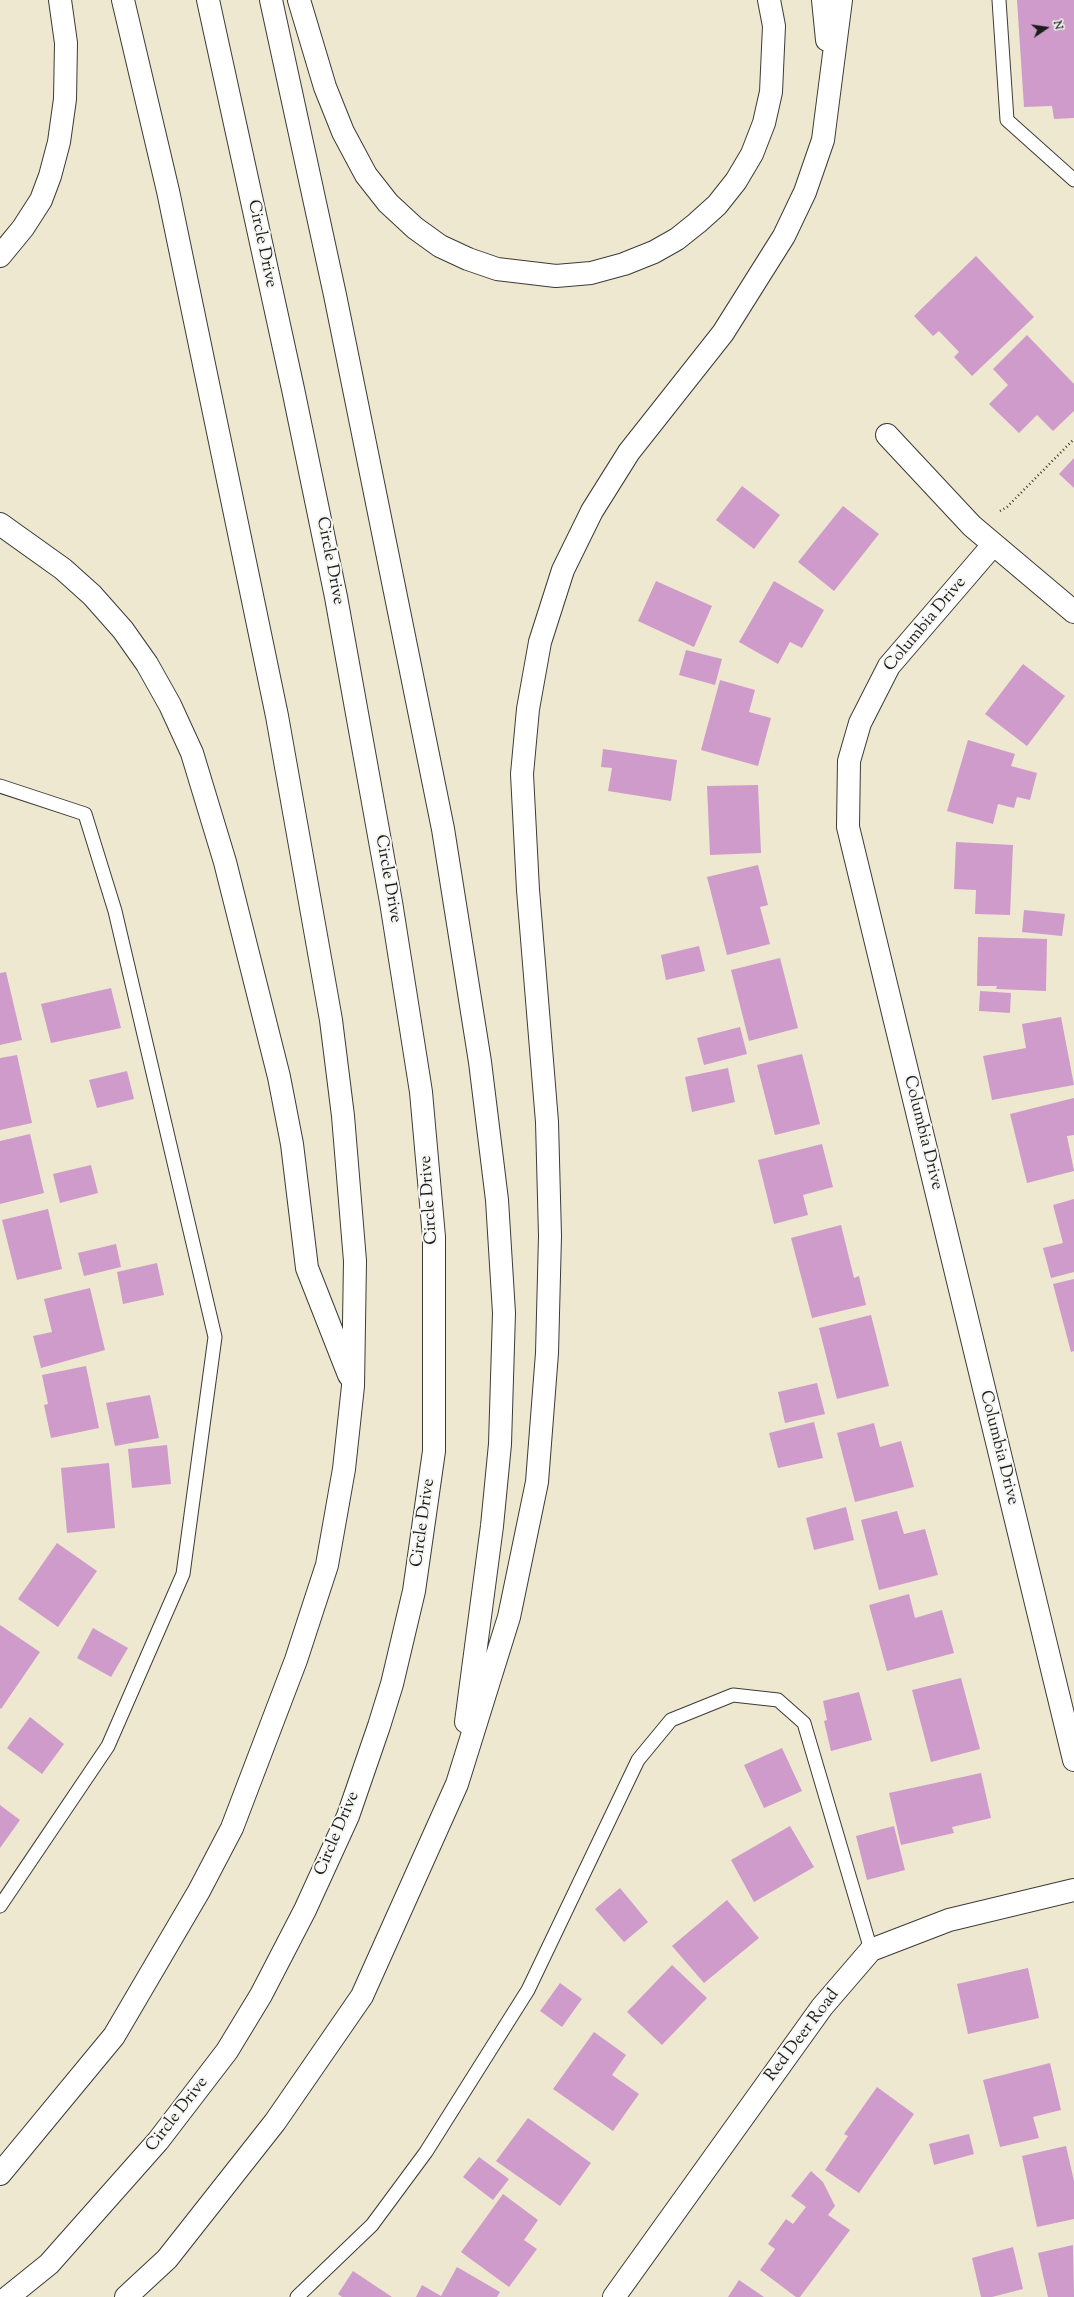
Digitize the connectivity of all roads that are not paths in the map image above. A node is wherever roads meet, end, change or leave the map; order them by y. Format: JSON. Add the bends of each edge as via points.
{"nodes":[{"id":1,"x":60,"y":0,"type":"edge"},
{"id":2,"x":124,"y":0,"type":"edge"},
{"id":3,"x":208,"y":0,"type":"edge"},
{"id":4,"x":271,"y":0,"type":"edge"},
{"id":5,"x":299,"y":0,"type":"edge"},
{"id":6,"x":769,"y":0,"type":"edge"},
{"id":7,"x":823,"y":0,"type":"edge"},
{"id":8,"x":841,"y":0,"type":"edge"},
{"id":9,"x":999,"y":0,"type":"edge"},
{"id":10,"x":831,"y":87,"type":"junction"},
{"id":11,"x":1074,"y":180,"type":"edge"},
{"id":12,"x":0,"y":256,"type":"edge"},
{"id":13,"x":887,"y":435,"type":"dead end"},
{"id":14,"x":0,"y":524,"type":"edge"},
{"id":15,"x":993,"y":545,"type":"junction"},
{"id":16,"x":1074,"y":612,"type":"edge"},
{"id":17,"x":0,"y":786,"type":"edge"},
{"id":18,"x":353,"y":1386,"type":"junction"},
{"id":19,"x":1074,"y":1760,"type":"edge"},
{"id":20,"x":457,"y":1784,"type":"junction"},
{"id":21,"x":1074,"y":1890,"type":"edge"},
{"id":22,"x":0,"y":1906,"type":"edge"},
{"id":23,"x":870,"y":1950,"type":"junction"},
{"id":24,"x":0,"y":2174,"type":"edge"},
{"id":25,"x":8,"y":2297,"type":"edge"},
{"id":26,"x":126,"y":2297,"type":"edge"},
{"id":27,"x":297,"y":2297,"type":"edge"},
{"id":28,"x":614,"y":2297,"type":"edge"}],
"edges":[{"from":1,"to":12,"type":"main road","via":[[66,43],[65,100],[59,142],[50,176],[40,200],[23,228]]},
{"from":2,"to":18,"type":"main road","via":[[168,191],[277,716],[331,1020],[343,1116],[355,1261]]},
{"from":3,"to":25,"type":"main road","name":"Circle Drive","via":[[336,597],[391,902],[418,1076],[434,1237],[434,1451],[414,1591],[392,1684],[348,1816],[305,1910],[261,1995],[227,2051],[158,2141],[50,2264]]},
{"from":4,"to":20,"type":"main road","via":[[336,295],[443,829],[480,1062],[497,1200],[504,1313],[500,1444],[491,1533]]},
{"from":5,"to":6,"type":"main road","via":[[325,87],[343,132],[366,175],[388,203],[415,228],[440,246],[468,259],[497,269],[556,276],[591,273],[654,252],[677,239],[697,223],[736,181],[752,154],[764,123],[771,92],[774,26]]},
{"from":7,"to":10,"type":"main road"},
{"from":8,"to":10,"type":"main road"},
{"from":9,"to":11,"type":"lane","via":[[1006,120]]},
{"from":10,"to":20,"type":"main road","via":[[823,140],[805,192],[784,236],[723,333],[629,452],[592,511],[563,570],[540,642],[528,709],[522,774],[528,890],[547,1122],[550,1236],[547,1353],[537,1482],[509,1617]]},
{"from":13,"to":15,"type":"main road"},
{"from":14,"to":18,"type":"main road","via":[[63,569],[92,595],[123,630],[151,671],[192,753],[225,862],[278,1077],[292,1144],[307,1268]]},
{"from":15,"to":16,"type":"main road"},
{"from":15,"to":19,"type":"main road","name":"Columbia Drive","via":[[889,666],[874,694],[860,723],[849,762],[848,827]]},
{"from":17,"to":22,"type":"lane","via":[[85,814],[115,911],[215,1336],[184,1574],[108,1746]]},
{"from":18,"to":24,"type":"main road","via":[[344,1469],[327,1565],[293,1668],[232,1828],[199,1891],[114,2036]]},
{"from":20,"to":26,"type":"main road","via":[[362,1996],[275,2122],[167,2259]]},
{"from":21,"to":23,"type":"main road","name":"Red Deer Road","via":[[949,1920]]},
{"from":23,"to":27,"type":"lane","via":[[804,1723],[778,1700],[733,1695],[671,1720],[638,1760],[528,1990],[426,2152],[372,2226]]},
{"from":23,"to":28,"type":"main road","name":"Red Deer Road","via":[[822,2007]]}]}
